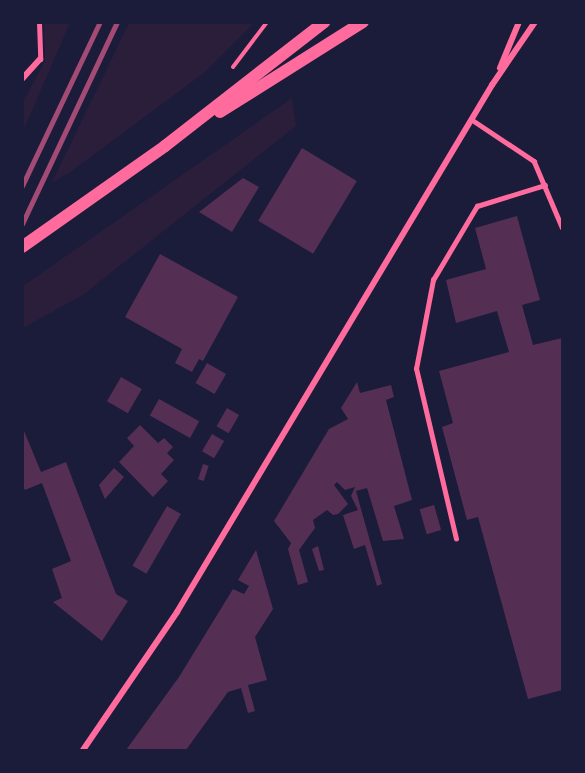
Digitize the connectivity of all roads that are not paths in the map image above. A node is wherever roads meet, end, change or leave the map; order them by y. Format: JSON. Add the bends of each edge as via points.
{"nodes":[{"id":1,"x":39,"y":22,"type":"edge"},
{"id":2,"x":324,"y":22,"type":"edge"},
{"id":3,"x":363,"y":22,"type":"edge"},
{"id":4,"x":521,"y":22,"type":"edge"},
{"id":5,"x":535,"y":22,"type":"edge"},
{"id":6,"x":40,"y":59,"type":"joint"},
{"id":7,"x":22,"y":79,"type":"edge"},
{"id":8,"x":492,"y":85,"type":"junction"},
{"id":9,"x":471,"y":119,"type":"junction"},
{"id":10,"x":165,"y":146,"type":"junction"},
{"id":11,"x":545,"y":185,"type":"junction"},
{"id":12,"x":562,"y":227,"type":"edge"},
{"id":13,"x":22,"y":247,"type":"edge"},
{"id":14,"x":456,"y":539,"type":"dead end"},
{"id":15,"x":83,"y":750,"type":"edge"}],
"edges":[{"from":1,"to":6,"type":"street"},
{"from":2,"to":10,"type":"main road"},
{"from":3,"to":10,"type":"main road"},
{"from":4,"to":8,"type":"street"},
{"from":5,"to":8,"type":"street"},
{"from":6,"to":7,"type":"street"},
{"from":8,"to":9,"type":"street"},
{"from":9,"to":11,"type":"lane","via":[[534,161]]},
{"from":9,"to":15,"type":"street","via":[[177,612]]},
{"from":10,"to":13,"type":"main road"},
{"from":11,"to":12,"type":"lane"},
{"from":11,"to":14,"type":"lane","via":[[477,206],[433,280],[416,369]]}]}
